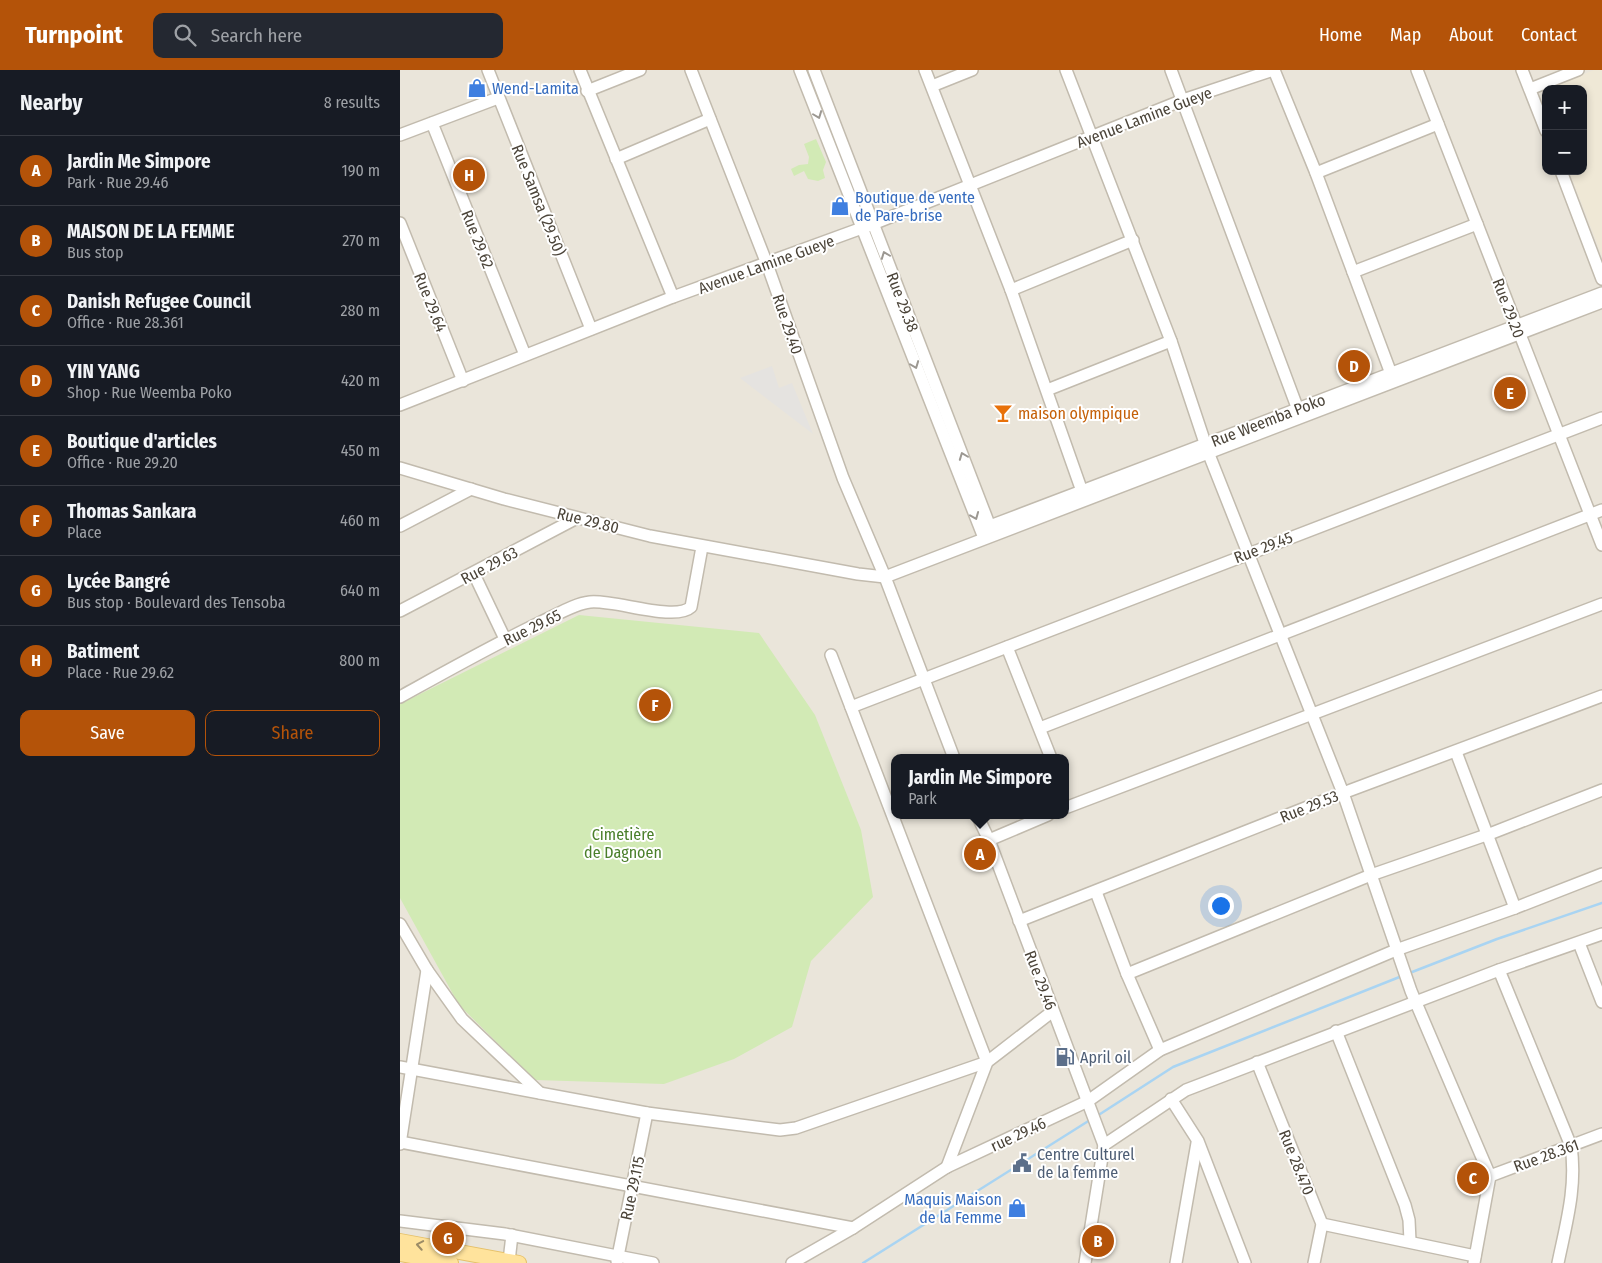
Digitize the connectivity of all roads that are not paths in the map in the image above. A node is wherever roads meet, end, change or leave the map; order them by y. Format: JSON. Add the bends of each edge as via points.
{"nodes":[{"id":1,"x":488,"y":70,"type":"edge"},
{"id":2,"x":580,"y":70,"type":"edge"},
{"id":3,"x":640,"y":70,"type":"edge"},
{"id":4,"x":691,"y":70,"type":"edge"},
{"id":5,"x":800,"y":70,"type":"edge"},
{"id":6,"x":814,"y":70,"type":"edge"},
{"id":7,"x":925,"y":70,"type":"edge"},
{"id":8,"x":972,"y":70,"type":"edge"},
{"id":9,"x":1066,"y":70,"type":"edge"},
{"id":10,"x":1171,"y":70,"type":"edge"},
{"id":11,"x":1273,"y":70,"type":"edge"},
{"id":12,"x":1417,"y":70,"type":"edge"},
{"id":13,"x":1522,"y":70,"type":"edge"},
{"id":14,"x":1578,"y":70,"type":"edge"},
{"id":15,"x":932,"y":86,"type":"junction"},
{"id":16,"x":1530,"y":89,"type":"junction"},
{"id":17,"x":587,"y":91,"type":"junction"},
{"id":18,"x":498,"y":98,"type":"junction"},
{"id":19,"x":1183,"y":100,"type":"junction"},
{"id":20,"x":710,"y":119,"type":"junction"},
{"id":21,"x":432,"y":123,"type":"junction"},
{"id":22,"x":1438,"y":124,"type":"junction"},
{"id":23,"x":1546,"y":130,"type":"edge"},
{"id":24,"x":400,"y":135,"type":"edge"},
{"id":25,"x":1092,"y":137,"type":"junction"},
{"id":26,"x":616,"y":159,"type":"junction"},
{"id":27,"x":1316,"y":173,"type":"junction"},
{"id":28,"x":1563,"y":175,"type":"edge"},
{"id":29,"x":971,"y":186,"type":"junction"},
{"id":30,"x":400,"y":223,"type":"edge"},
{"id":31,"x":873,"y":224,"type":"junction"},
{"id":32,"x":1476,"y":224,"type":"junction"},
{"id":33,"x":862,"y":228,"type":"junction"},
{"id":34,"x":1133,"y":240,"type":"junction"},
{"id":35,"x":767,"y":264,"type":"junction"},
{"id":36,"x":1353,"y":272,"type":"junction"},
{"id":37,"x":1602,"y":279,"type":"edge"},
{"id":38,"x":1011,"y":290,"type":"junction"},
{"id":39,"x":1602,"y":293,"type":"edge"},
{"id":40,"x":673,"y":297,"type":"junction"},
{"id":41,"x":1602,"y":302,"type":"edge"},
{"id":42,"x":591,"y":329,"type":"junction"},
{"id":43,"x":1518,"y":330,"type":"junction"},
{"id":44,"x":1171,"y":341,"type":"junction"},
{"id":45,"x":525,"y":355,"type":"junction"},
{"id":46,"x":1392,"y":377,"type":"junction"},
{"id":47,"x":463,"y":382,"type":"junction"},
{"id":48,"x":1047,"y":390,"type":"junction"},
{"id":49,"x":400,"y":406,"type":"edge"},
{"id":50,"x":1299,"y":413,"type":"junction"},
{"id":51,"x":1602,"y":418,"type":"edge"},
{"id":52,"x":1559,"y":434,"type":"junction"},
{"id":53,"x":1207,"y":448,"type":"junction"},
{"id":54,"x":400,"y":468,"type":"edge"},
{"id":55,"x":471,"y":489,"type":"junction"},
{"id":56,"x":1084,"y":495,"type":"junction"},
{"id":57,"x":1602,"y":510,"type":"edge"},
{"id":58,"x":1590,"y":514,"type":"junction"},
{"id":59,"x":577,"y":518,"type":"junction"},
{"id":60,"x":400,"y":526,"type":"edge"},
{"id":61,"x":989,"y":533,"type":"junction"},
{"id":62,"x":1602,"y":545,"type":"edge"},
{"id":63,"x":702,"y":546,"type":"junction"},
{"id":64,"x":1248,"y":552,"type":"junction"},
{"id":65,"x":474,"y":574,"type":"junction"},
{"id":66,"x":885,"y":577,"type":"junction"},
{"id":67,"x":1602,"y":604,"type":"edge"},
{"id":68,"x":400,"y":611,"type":"edge"},
{"id":69,"x":1280,"y":634,"type":"junction"},
{"id":70,"x":505,"y":639,"type":"junction"},
{"id":71,"x":1007,"y":648,"type":"junction"},
{"id":72,"x":831,"y":655,"type":"dead end"},
{"id":73,"x":925,"y":679,"type":"junction"},
{"id":74,"x":400,"y":696,"type":"edge"},
{"id":75,"x":1602,"y":696,"type":"edge"},
{"id":76,"x":851,"y":707,"type":"junction"},
{"id":77,"x":1312,"y":716,"type":"junction"},
{"id":78,"x":1040,"y":728,"type":"junction"},
{"id":79,"x":1456,"y":752,"type":"junction"},
{"id":80,"x":953,"y":754,"type":"edge"},
{"id":81,"x":1050,"y":754,"type":"edge"},
{"id":82,"x":1602,"y":790,"type":"edge"},
{"id":83,"x":1343,"y":793,"type":"junction"},
{"id":84,"x":1069,"y":803,"type":"edge"},
{"id":85,"x":891,"y":811,"type":"edge"},
{"id":86,"x":894,"y":819,"type":"edge"},
{"id":87,"x":979,"y":819,"type":"edge"},
{"id":88,"x":1039,"y":819,"type":"edge"},
{"id":89,"x":1488,"y":834,"type":"junction"},
{"id":90,"x":989,"y":840,"type":"junction"},
{"id":91,"x":1602,"y":874,"type":"edge"},
{"id":92,"x":1371,"y":875,"type":"junction"},
{"id":93,"x":1096,"y":892,"type":"junction"},
{"id":94,"x":1515,"y":908,"type":"junction"},
{"id":95,"x":1019,"y":921,"type":"junction"},
{"id":96,"x":400,"y":924,"type":"edge"},
{"id":97,"x":1602,"y":934,"type":"edge"},
{"id":98,"x":1579,"y":943,"type":"junction"},
{"id":99,"x":1397,"y":953,"type":"junction"},
{"id":100,"x":427,"y":970,"type":"junction"},
{"id":101,"x":1499,"y":970,"type":"junction"},
{"id":102,"x":1127,"y":974,"type":"junction"},
{"id":103,"x":1413,"y":996,"type":"junction"},
{"id":104,"x":1602,"y":1002,"type":"edge"},
{"id":105,"x":1053,"y":1011,"type":"junction"},
{"id":106,"x":1336,"y":1031,"type":"junction"},
{"id":107,"x":1160,"y":1050,"type":"junction"},
{"id":108,"x":987,"y":1062,"type":"junction"},
{"id":109,"x":1257,"y":1062,"type":"junction"},
{"id":110,"x":400,"y":1067,"type":"edge"},
{"id":111,"x":413,"y":1069,"type":"junction"},
{"id":112,"x":540,"y":1093,"type":"junction"},
{"id":113,"x":1171,"y":1099,"type":"junction"},
{"id":114,"x":1088,"y":1101,"type":"junction"},
{"id":115,"x":647,"y":1114,"type":"junction"},
{"id":116,"x":1602,"y":1134,"type":"edge"},
{"id":117,"x":1198,"y":1141,"type":"junction"},
{"id":118,"x":400,"y":1142,"type":"edge"},
{"id":119,"x":1104,"y":1145,"type":"junction"},
{"id":120,"x":1571,"y":1146,"type":"junction"},
{"id":121,"x":947,"y":1167,"type":"junction"},
{"id":122,"x":1490,"y":1176,"type":"junction"},
{"id":123,"x":634,"y":1186,"type":"junction"},
{"id":124,"x":400,"y":1221,"type":"edge"},
{"id":125,"x":1322,"y":1224,"type":"junction"},
{"id":126,"x":853,"y":1228,"type":"junction"},
{"id":127,"x":512,"y":1235,"type":"junction"},
{"id":128,"x":400,"y":1241,"type":"edge"},
{"id":129,"x":1410,"y":1241,"type":"junction"},
{"id":130,"x":400,"y":1254,"type":"edge"},
{"id":131,"x":617,"y":1259,"type":"edge"},
{"id":132,"x":1474,"y":1259,"type":"edge"},
{"id":133,"x":514,"y":1262,"type":"edge"},
{"id":134,"x":451,"y":1263,"type":"edge"},
{"id":135,"x":653,"y":1263,"type":"edge"},
{"id":136,"x":792,"y":1263,"type":"edge"},
{"id":137,"x":1085,"y":1263,"type":"edge"},
{"id":138,"x":1176,"y":1263,"type":"edge"},
{"id":139,"x":1245,"y":1263,"type":"edge"},
{"id":140,"x":1314,"y":1263,"type":"edge"},
{"id":141,"x":1558,"y":1263,"type":"edge"}],
"edges":[{"from":1,"to":18,"type":"street","name":"Rue Samsa (29.50)"},
{"from":2,"to":17,"type":"street"},
{"from":3,"to":17,"type":"street"},
{"from":4,"to":20,"type":"street","name":"Rue 29.40"},
{"from":5,"to":33,"type":"street","one_way":true},
{"from":6,"to":31,"type":"street","name":"Rue 29.38"},
{"from":7,"to":15,"type":"street"},
{"from":8,"to":15,"type":"street"},
{"from":9,"to":25,"type":"street"},
{"from":10,"to":19,"type":"street"},
{"from":11,"to":19,"type":"street","name":"Avenue Lamine Gueye"},
{"from":11,"to":27,"type":"street"},
{"from":12,"to":22,"type":"street","name":"Rue 29.20"},
{"from":13,"to":16,"type":"street"},
{"from":14,"to":16,"type":"street"},
{"from":15,"to":29,"type":"street"},
{"from":16,"to":23,"type":"street"},
{"from":17,"to":26,"type":"street"},
{"from":18,"to":21,"type":"street"},
{"from":18,"to":42,"type":"street","name":"Rue Samsa (29.50)"},
{"from":19,"to":25,"type":"street","name":"Avenue Lamine Gueye"},
{"from":19,"to":50,"type":"street"},
{"from":20,"to":26,"type":"street"},
{"from":20,"to":35,"type":"street","name":"Rue 29.40"},
{"from":21,"to":24,"type":"street"},
{"from":21,"to":45,"type":"street","name":"Rue 29.62"},
{"from":22,"to":27,"type":"street"},
{"from":22,"to":32,"type":"street","name":"Rue 29.20"},
{"from":25,"to":29,"type":"street","name":"Avenue Lamine Gueye"},
{"from":25,"to":34,"type":"street"},
{"from":26,"to":40,"type":"street"},
{"from":27,"to":36,"type":"street"},
{"from":28,"to":37,"type":"street"},
{"from":29,"to":31,"type":"street","name":"Avenue Lamine Gueye"},
{"from":29,"to":38,"type":"street"},
{"from":30,"to":47,"type":"street","name":"Rue 29.64"},
{"from":31,"to":33,"type":"street","name":"Avenue Lamine Gueye"},
{"from":61,"to":31,"type":"street","name":"Rue 29.38","one_way":true},
{"from":32,"to":36,"type":"street"},
{"from":32,"to":43,"type":"street","name":"Rue 29.20"},
{"from":33,"to":35,"type":"street","name":"Avenue Lamine Gueye"},
{"from":33,"to":61,"type":"street","one_way":true},
{"from":34,"to":38,"type":"street"},
{"from":34,"to":44,"type":"street"},
{"from":35,"to":40,"type":"street","name":"Avenue Lamine Gueye"},
{"from":35,"to":66,"type":"street","name":"Rue 29.40","via":[[843,478]]},
{"from":36,"to":46,"type":"street"},
{"from":38,"to":48,"type":"street"},
{"from":39,"to":43,"type":"street","name":"Rue Weemba Poko"},
{"from":40,"to":42,"type":"street","name":"Avenue Lamine Gueye"},
{"from":41,"to":43,"type":"street","name":"Rue Weemba Poko"},
{"from":42,"to":45,"type":"street","name":"Avenue Lamine Gueye"},
{"from":43,"to":46,"type":"street","name":"Rue Weemba Poko"},
{"from":43,"to":52,"type":"street","name":"Rue 29.20"},
{"from":44,"to":48,"type":"street"},
{"from":44,"to":53,"type":"street"},
{"from":45,"to":47,"type":"street","name":"Avenue Lamine Gueye"},
{"from":46,"to":50,"type":"street","name":"Rue Weemba Poko"},
{"from":47,"to":49,"type":"street","name":"Avenue Lamine Gueye"},
{"from":48,"to":56,"type":"street"},
{"from":50,"to":53,"type":"street","name":"Rue Weemba Poko"},
{"from":51,"to":52,"type":"street","name":"Rue 29.45"},
{"from":52,"to":58,"type":"street","name":"Rue 29.20"},
{"from":52,"to":64,"type":"street","name":"Rue 29.45"},
{"from":53,"to":56,"type":"street","name":"Rue Weemba Poko"},
{"from":53,"to":64,"type":"street"},
{"from":54,"to":55,"type":"street","name":"Rue 29.80"},
{"from":55,"to":59,"type":"street","name":"Rue 29.80"},
{"from":55,"to":60,"type":"street"},
{"from":56,"to":61,"type":"street","name":"Rue Weemba Poko"},
{"from":57,"to":58,"type":"street"},
{"from":58,"to":62,"type":"street","name":"Rue 29.20"},
{"from":58,"to":69,"type":"street"},
{"from":59,"to":63,"type":"street","name":"Rue 29.80"},
{"from":59,"to":65,"type":"street","name":"Rue 29.63"},
{"from":61,"to":66,"type":"street","name":"Rue Weemba Poko"},
{"from":63,"to":66,"type":"street","name":"Rue 29.80"},
{"from":63,"to":70,"type":"street","name":"Rue 29.65","via":[[688,610],[674,612],[588,602]]},
{"from":64,"to":69,"type":"street"},
{"from":64,"to":71,"type":"street","name":"Rue 29.45"},
{"from":65,"to":68,"type":"street","name":"Rue 29.63"},
{"from":65,"to":70,"type":"street"},
{"from":66,"to":73,"type":"street"},
{"from":67,"to":77,"type":"street"},
{"from":69,"to":77,"type":"street"},
{"from":69,"to":78,"type":"street"},
{"from":70,"to":74,"type":"street","name":"Rue 29.65"},
{"from":71,"to":73,"type":"street","name":"Rue 29.45"},
{"from":71,"to":78,"type":"street"},
{"from":72,"to":76,"type":"street"},
{"from":73,"to":76,"type":"street","name":"Rue 29.45"},
{"from":73,"to":80,"type":"street"},
{"from":75,"to":79,"type":"street","name":"Rue 29.53"},
{"from":76,"to":85,"type":"street"},
{"from":77,"to":83,"type":"street"},
{"from":77,"to":84,"type":"street"},
{"from":78,"to":81,"type":"street"},
{"from":79,"to":83,"type":"street","name":"Rue 29.53"},
{"from":79,"to":89,"type":"street"},
{"from":82,"to":89,"type":"street"},
{"from":83,"to":92,"type":"street"},
{"from":83,"to":93,"type":"street","name":"Rue 29.53"},
{"from":86,"to":108,"type":"street"},
{"from":87,"to":90,"type":"street","name":"Rue 29.46"},
{"from":88,"to":90,"type":"street"},
{"from":89,"to":92,"type":"street"},
{"from":89,"to":94,"type":"street"},
{"from":90,"to":95,"type":"street","name":"Rue 29.46"},
{"from":91,"to":94,"type":"street","name":"rue 29.46"},
{"from":92,"to":99,"type":"street"},
{"from":92,"to":102,"type":"street"},
{"from":93,"to":95,"type":"street","name":"Rue 29.53"},
{"from":93,"to":102,"type":"street"},
{"from":94,"to":99,"type":"street","name":"rue 29.46"},
{"from":95,"to":105,"type":"street","name":"Rue 29.46"},
{"from":96,"to":100,"type":"street"},
{"from":97,"to":98,"type":"street"},
{"from":98,"to":101,"type":"street"},
{"from":98,"to":104,"type":"street"},
{"from":99,"to":103,"type":"street"},
{"from":99,"to":107,"type":"street","name":"rue 29.46"},
{"from":100,"to":111,"type":"street"},
{"from":100,"to":112,"type":"street","via":[[462,1019]]},
{"from":101,"to":103,"type":"street"},
{"from":101,"to":120,"type":"street"},
{"from":102,"to":107,"type":"street"},
{"from":103,"to":106,"type":"street"},
{"from":103,"to":122,"type":"street"},
{"from":105,"to":108,"type":"street"},
{"from":105,"to":114,"type":"street","name":"Rue 29.46"},
{"from":106,"to":109,"type":"street"},
{"from":106,"to":129,"type":"street","via":[[1405,1204]]},
{"from":107,"to":114,"type":"street","name":"rue 29.46"},
{"from":108,"to":115,"type":"street","via":[[796,1128],[780,1130]]},
{"from":108,"to":121,"type":"street"},
{"from":109,"to":113,"type":"street"},
{"from":109,"to":125,"type":"street","name":"Rue 28.470"},
{"from":110,"to":111,"type":"street"},
{"from":111,"to":112,"type":"street"},
{"from":111,"to":118,"type":"street"},
{"from":112,"to":115,"type":"street"},
{"from":113,"to":117,"type":"street"},
{"from":113,"to":119,"type":"street"},
{"from":114,"to":119,"type":"street","name":"Rue 29.46"},
{"from":114,"to":121,"type":"street","name":"rue 29.46"},
{"from":115,"to":123,"type":"street","name":"Rue 29.115"},
{"from":116,"to":120,"type":"street","name":"Rue 28.361"},
{"from":117,"to":138,"type":"street"},
{"from":117,"to":139,"type":"street"},
{"from":118,"to":123,"type":"street"},
{"from":119,"to":137,"type":"street"},
{"from":120,"to":122,"type":"street","name":"Rue 28.361"},
{"from":120,"to":141,"type":"street","via":[[1572,1190]]},
{"from":121,"to":126,"type":"street","name":"rue 29.46"},
{"from":122,"to":132,"type":"street"},
{"from":123,"to":126,"type":"street"},
{"from":123,"to":131,"type":"street","name":"Rue 29.115"},
{"from":124,"to":127,"type":"street"},
{"from":125,"to":129,"type":"street"},
{"from":125,"to":140,"type":"street"},
{"from":126,"to":136,"type":"street","name":"rue 29.46"},
{"from":127,"to":131,"type":"street"},
{"from":127,"to":133,"type":"street"},
{"from":133,"to":128,"type":"main road","one_way":true},
{"from":129,"to":132,"type":"street"},
{"from":130,"to":134,"type":"main road"},
{"from":131,"to":135,"type":"street"}]}
